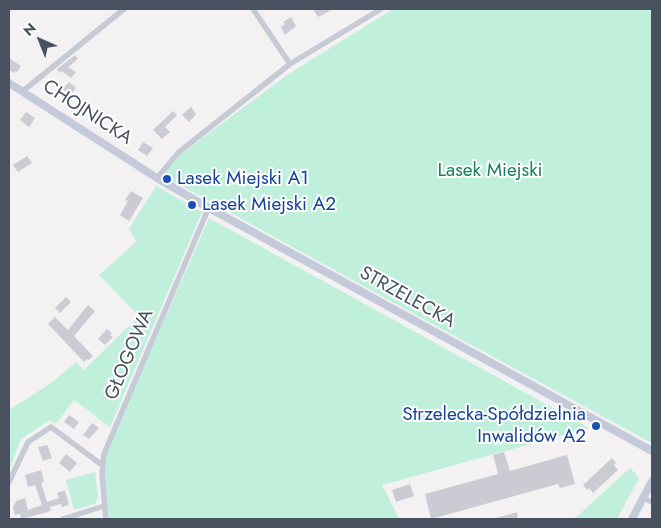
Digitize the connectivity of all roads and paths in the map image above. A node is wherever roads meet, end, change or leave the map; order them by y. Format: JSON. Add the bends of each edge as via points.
{"nodes":[{"id":1,"x":124,"y":9,"type":"edge"},
{"id":2,"x":253,"y":9,"type":"edge"},
{"id":3,"x":381,"y":9,"type":"edge"},
{"id":4,"x":290,"y":64,"type":"junction"},
{"id":5,"x":9,"y":83,"type":"edge"},
{"id":6,"x":23,"y":91,"type":"junction"},
{"id":7,"x":148,"y":172,"type":"joint"},
{"id":8,"x":157,"y":178,"type":"junction"},
{"id":9,"x":209,"y":207,"type":"junction"},
{"id":10,"x":652,"y":451,"type":"edge"},
{"id":11,"x":102,"y":465,"type":"junction"},
{"id":12,"x":652,"y":481,"type":"edge"},
{"id":13,"x":9,"y":482,"type":"edge"},
{"id":14,"x":644,"y":498,"type":"junction"},
{"id":15,"x":652,"y":502,"type":"edge"},
{"id":16,"x":104,"y":506,"type":"junction"},
{"id":17,"x":63,"y":519,"type":"edge"},
{"id":18,"x":106,"y":519,"type":"edge"},
{"id":19,"x":632,"y":519,"type":"edge"}],
"edges":[{"from":1,"to":6,"type":"street"},
{"from":2,"to":4,"type":"street"},
{"from":3,"to":4,"type":"street"},
{"from":4,"to":8,"type":"street","via":[[180,152]]},
{"from":5,"to":6,"type":"street","name":"CHOJNICKA"},
{"from":6,"to":7,"type":"street","name":"CHOJNICKA"},
{"from":7,"to":8,"type":"street","name":"STRZELECKA"},
{"from":8,"to":9,"type":"street","name":"STRZELECKA"},
{"from":9,"to":10,"type":"street","name":"STRZELECKA"},
{"from":9,"to":11,"type":"street","name":"GŁOGOWA","via":[[110,439]]},
{"from":11,"to":13,"type":"street","via":[[50,427],[28,442]]},
{"from":11,"to":16,"type":"street","name":"GŁOGOWA"},
{"from":12,"to":14,"type":"street"},
{"from":14,"to":15,"type":"street"},
{"from":14,"to":19,"type":"street"},
{"from":16,"to":17,"type":"street"},
{"from":16,"to":18,"type":"street","name":"GŁOGOWA"}]}
